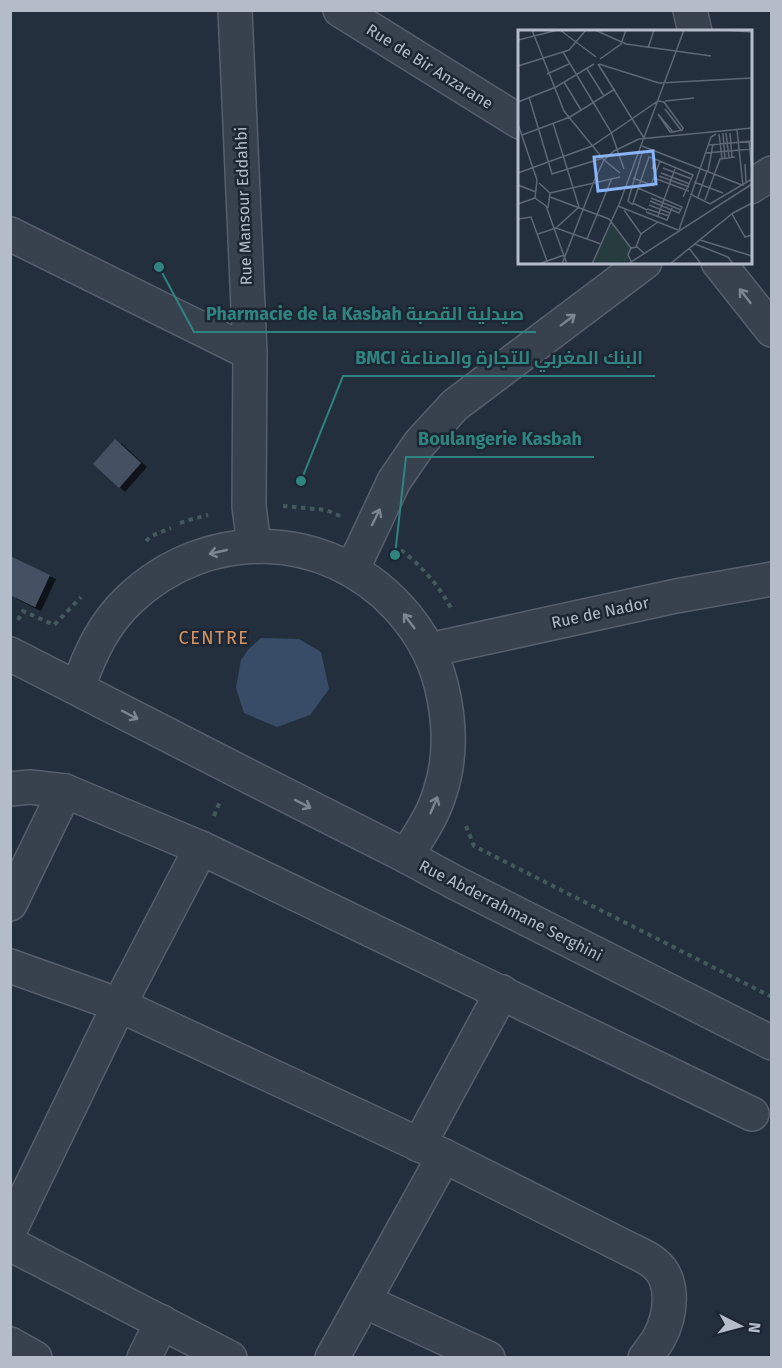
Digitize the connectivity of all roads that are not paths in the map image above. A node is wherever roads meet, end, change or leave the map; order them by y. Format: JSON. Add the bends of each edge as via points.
{"nodes":[{"id":1,"x":235,"y":10,"type":"edge"},
{"id":2,"x":340,"y":10,"type":"edge"},
{"id":3,"x":690,"y":10,"type":"edge"},
{"id":4,"x":695,"y":30,"type":"edge"},
{"id":5,"x":518,"y":121,"type":"edge"},
{"id":6,"x":771,"y":173,"type":"edge"},
{"id":7,"x":752,"y":186,"type":"edge"},
{"id":8,"x":10,"y":234,"type":"edge"},
{"id":9,"x":642,"y":264,"type":"edge"},
{"id":10,"x":720,"y":264,"type":"edge"},
{"id":11,"x":771,"y":330,"type":"edge"},
{"id":12,"x":250,"y":353,"type":"junction"},
{"id":13,"x":254,"y":546,"type":"junction"},
{"id":14,"x":352,"y":570,"type":"junction"},
{"id":15,"x":771,"y":579,"type":"edge"},
{"id":16,"x":13,"y":640,"type":"edge"},
{"id":17,"x":429,"y":650,"type":"junction"},
{"id":18,"x":78,"y":687,"type":"junction"},
{"id":19,"x":10,"y":789,"type":"edge"},
{"id":20,"x":64,"y":791,"type":"junction"},
{"id":21,"x":201,"y":848,"type":"junction"},
{"id":22,"x":406,"y":856,"type":"junction"},
{"id":23,"x":10,"y":904,"type":"edge"},
{"id":24,"x":10,"y":966,"type":"edge"},
{"id":25,"x":502,"y":992,"type":"junction"},
{"id":26,"x":119,"y":1005,"type":"junction"},
{"id":27,"x":771,"y":1043,"type":"edge"},
{"id":28,"x":752,"y":1114,"type":"dead end"},
{"id":29,"x":431,"y":1151,"type":"junction"},
{"id":30,"x":10,"y":1230,"type":"edge"},
{"id":31,"x":10,"y":1244,"type":"edge"},
{"id":32,"x":364,"y":1301,"type":"junction"},
{"id":33,"x":162,"y":1322,"type":"junction"},
{"id":34,"x":10,"y":1344,"type":"edge"},
{"id":35,"x":35,"y":1358,"type":"edge"},
{"id":36,"x":144,"y":1358,"type":"edge"},
{"id":37,"x":230,"y":1358,"type":"edge"},
{"id":38,"x":332,"y":1358,"type":"edge"},
{"id":39,"x":488,"y":1358,"type":"edge"},
{"id":40,"x":645,"y":1358,"type":"edge"}],
"edges":[{"from":1,"to":12,"type":"street","name":"Rue Mansour Eddahbi"},
{"from":2,"to":5,"type":"street","name":"Rue de Bir Anzarane"},
{"from":3,"to":4,"type":"street"},
{"from":6,"to":7,"type":"street"},
{"from":8,"to":12,"type":"street"},
{"from":14,"to":9,"type":"street","one_way":true,"via":[[394,481],[420,443],[455,405]]},
{"from":11,"to":10,"type":"street","one_way":true},
{"from":12,"to":13,"type":"street","name":"Rue Mansour Eddahbi","via":[[249,506]]},
{"from":13,"to":14,"type":"street","name":"Rue Abderrahmane Serghini","via":[[305,551]]},
{"from":13,"to":18,"type":"street","name":"Rue Abderrahmane Serghini","one_way":true,"via":[[220,550],[187,561],[157,577],[129,599],[107,625]]},
{"from":17,"to":14,"type":"street","name":"Rue Abderrahmane Serghini","one_way":true,"via":[[409,619],[383,591]]},
{"from":15,"to":17,"type":"street","name":"Rue de Nador"},
{"from":16,"to":18,"type":"street"},
{"from":22,"to":17,"type":"street","name":"Rue Abderrahmane Serghini","one_way":true,"via":[[426,826],[440,792],[447,757],[448,720],[442,684]]},
{"from":18,"to":22,"type":"street","one_way":true},
{"from":19,"to":20,"type":"street"},
{"from":20,"to":21,"type":"street"},
{"from":20,"to":23,"type":"street"},
{"from":21,"to":25,"type":"street"},
{"from":21,"to":26,"type":"street"},
{"from":22,"to":27,"type":"street","name":"Rue Abderrahmane Serghini"},
{"from":24,"to":26,"type":"street"},
{"from":25,"to":28,"type":"street"},
{"from":25,"to":29,"type":"street"},
{"from":26,"to":29,"type":"street"},
{"from":26,"to":30,"type":"street"},
{"from":29,"to":32,"type":"street"},
{"from":29,"to":40,"type":"street","via":[[655,1264],[668,1284],[668,1313]]},
{"from":31,"to":33,"type":"street"},
{"from":32,"to":38,"type":"street"},
{"from":32,"to":39,"type":"street"},
{"from":33,"to":36,"type":"street"},
{"from":33,"to":37,"type":"street"},
{"from":34,"to":35,"type":"street"}]}
